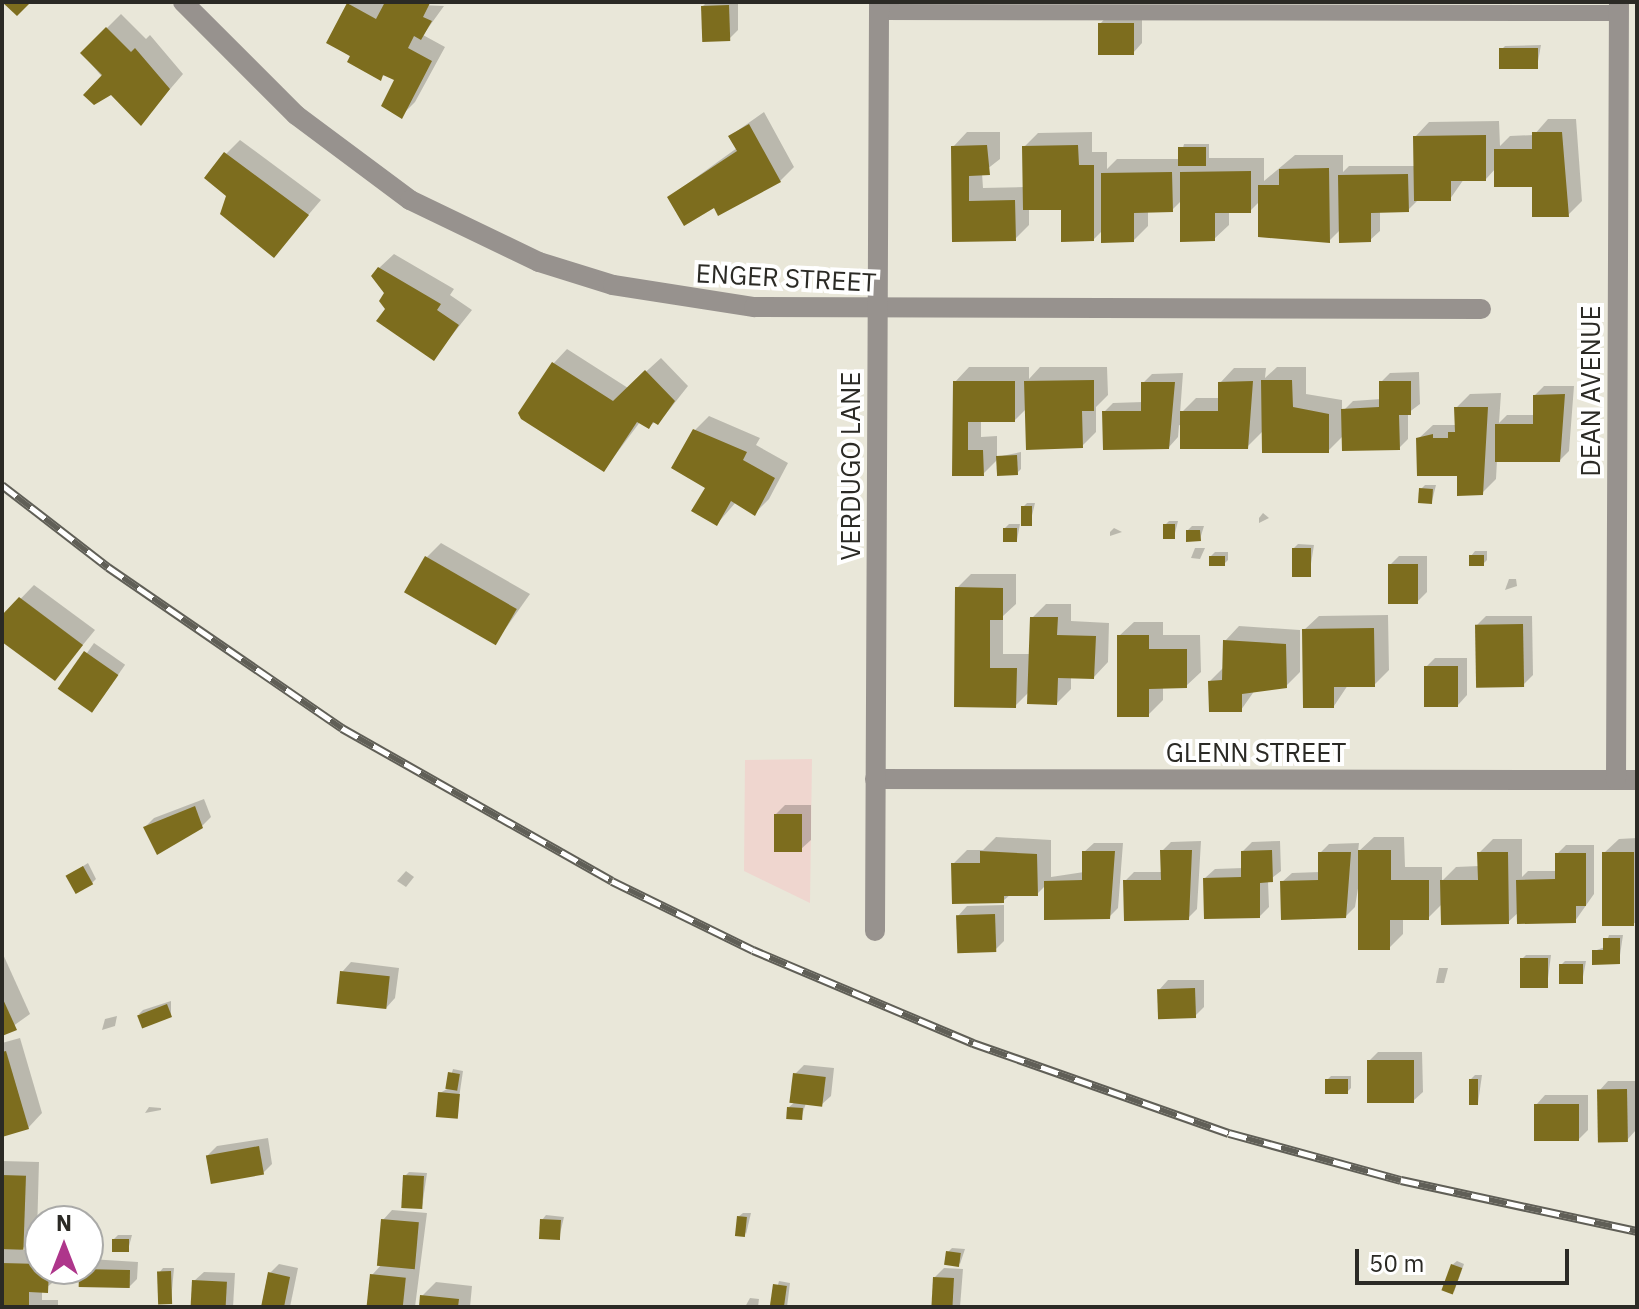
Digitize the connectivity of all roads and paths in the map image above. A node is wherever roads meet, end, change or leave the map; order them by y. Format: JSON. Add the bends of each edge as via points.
{"nodes":[{"id":1,"x":183,"y":2,"type":"edge"},
{"id":2,"x":879,"y":7,"type":"edge"},
{"id":3,"x":1619,"y":8,"type":"edge"},
{"id":4,"x":877,"y":309,"type":"junction"},
{"id":5,"x":1481,"y":309,"type":"dead end"},
{"id":6,"x":1627,"y":311,"type":"edge"},
{"id":7,"x":875,"y":779,"type":"junction"},
{"id":8,"x":1616,"y":780,"type":"junction"},
{"id":9,"x":1637,"y":780,"type":"edge"},
{"id":10,"x":875,"y":931,"type":"dead end"}],
"edges":[{"from":1,"to":4,"type":"street","name":"ENGER STREET","via":[[296,115],[356,164],[479,237],[613,285],[677,298],[754,307]]},
{"from":2,"to":3,"type":"lane"},
{"from":2,"to":4,"type":"street","name":"VERDUGO LANE"},
{"from":3,"to":6,"type":"street","name":"DEAN AVENUE"},
{"from":4,"to":5,"type":"street","name":"ENGER STREET"},
{"from":4,"to":7,"type":"street","name":"VERDUGO LANE"},
{"from":6,"to":8,"type":"street","name":"DEAN AVENUE"},
{"from":7,"to":8,"type":"street","name":"GLENN STREET"},
{"from":7,"to":10,"type":"street","name":"VERDUGO LANE"},
{"from":8,"to":9,"type":"street","name":"GLENN STREET"}]}
